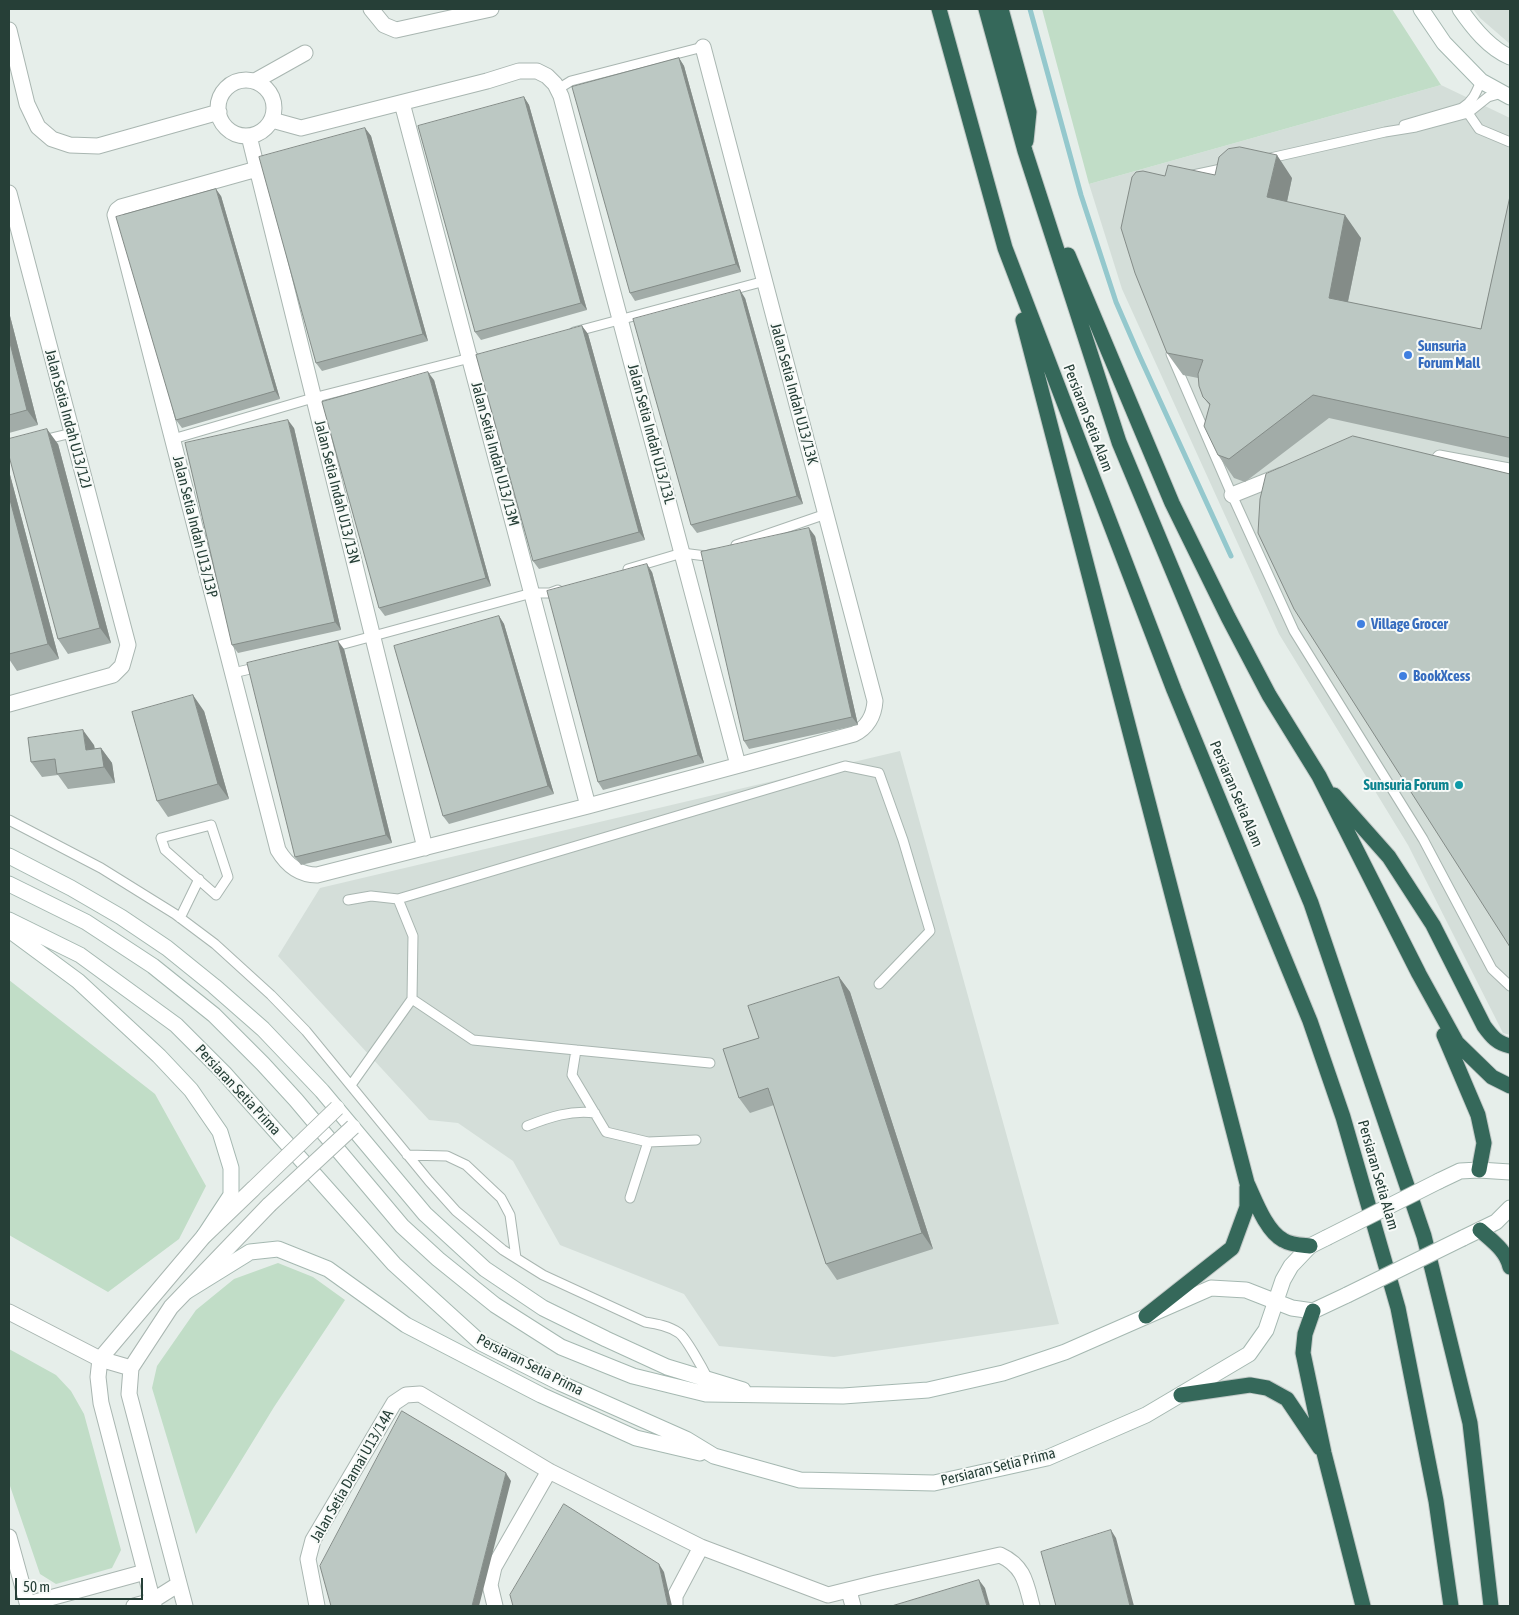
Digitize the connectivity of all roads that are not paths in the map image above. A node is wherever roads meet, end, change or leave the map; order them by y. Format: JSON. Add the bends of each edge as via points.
{"nodes":[{"id":1,"x":372,"y":9,"type":"edge"},
{"id":2,"x":491,"y":9,"type":"edge"},
{"id":3,"x":939,"y":9,"type":"edge"},
{"id":4,"x":986,"y":9,"type":"edge"},
{"id":5,"x":1001,"y":9,"type":"edge"},
{"id":6,"x":1421,"y":9,"type":"edge"},
{"id":7,"x":1460,"y":9,"type":"edge"},
{"id":8,"x":9,"y":30,"type":"edge"},
{"id":9,"x":703,"y":47,"type":"joint"},
{"id":10,"x":305,"y":53,"type":"dead end"},
{"id":11,"x":1510,"y":57,"type":"edge"},
{"id":12,"x":255,"y":81,"type":"junction"},
{"id":13,"x":1481,"y":81,"type":"junction"},
{"id":14,"x":558,"y":89,"type":"junction"},
{"id":15,"x":1506,"y":95,"type":"edge"},
{"id":16,"x":402,"y":103,"type":"junction"},
{"id":17,"x":219,"y":112,"type":"junction"},
{"id":18,"x":1468,"y":113,"type":"junction"},
{"id":19,"x":272,"y":120,"type":"junction"},
{"id":20,"x":1385,"y":132,"type":"junction"},
{"id":21,"x":248,"y":136,"type":"junction"},
{"id":22,"x":1510,"y":142,"type":"edge"},
{"id":23,"x":1025,"y":151,"type":"junction"},
{"id":24,"x":1253,"y":162,"type":"edge"},
{"id":25,"x":1234,"y":166,"type":"edge"},
{"id":26,"x":257,"y":169,"type":"junction"},
{"id":27,"x":1186,"y":177,"type":"edge"},
{"id":28,"x":9,"y":198,"type":"edge"},
{"id":29,"x":1005,"y":248,"type":"junction"},
{"id":30,"x":765,"y":281,"type":"junction"},
{"id":31,"x":620,"y":320,"type":"junction"},
{"id":32,"x":564,"y":334,"type":"edge"},
{"id":33,"x":1167,"y":345,"type":"edge"},
{"id":34,"x":475,"y":357,"type":"junction"},
{"id":35,"x":314,"y":398,"type":"junction"},
{"id":36,"x":72,"y":433,"type":"junction"},
{"id":37,"x":173,"y":439,"type":"junction"},
{"id":38,"x":36,"y":442,"type":"edge"},
{"id":39,"x":1426,"y":455,"type":"edge"},
{"id":40,"x":1295,"y":470,"type":"edge"},
{"id":41,"x":1510,"y":471,"type":"edge"},
{"id":42,"x":1232,"y":495,"type":"junction"},
{"id":43,"x":826,"y":514,"type":"junction"},
{"id":44,"x":682,"y":553,"type":"junction"},
{"id":45,"x":616,"y":573,"type":"edge"},
{"id":46,"x":569,"y":587,"type":"edge"},
{"id":47,"x":532,"y":593,"type":"junction"},
{"id":48,"x":372,"y":636,"type":"junction"},
{"id":49,"x":317,"y":651,"type":"edge"},
{"id":50,"x":270,"y":664,"type":"edge"},
{"id":51,"x":233,"y":673,"type":"junction"},
{"id":52,"x":9,"y":704,"type":"edge"},
{"id":53,"x":738,"y":765,"type":"junction"},
{"id":54,"x":1319,"y":776,"type":"junction"},
{"id":55,"x":588,"y":806,"type":"junction"},
{"id":56,"x":9,"y":820,"type":"edge"},
{"id":57,"x":425,"y":848,"type":"junction"},
{"id":58,"x":9,"y":856,"type":"edge"},
{"id":59,"x":199,"y":879,"type":"junction"},
{"id":60,"x":9,"y":884,"type":"edge"},
{"id":61,"x":398,"y":899,"type":"junction"},
{"id":62,"x":348,"y":900,"type":"dead end"},
{"id":63,"x":180,"y":918,"type":"junction"},
{"id":64,"x":9,"y":920,"type":"edge"},
{"id":65,"x":9,"y":930,"type":"edge"},
{"id":66,"x":1418,"y":974,"type":"junction"},
{"id":67,"x":879,"y":984,"type":"dead end"},
{"id":68,"x":1510,"y":986,"type":"edge"},
{"id":69,"x":412,"y":999,"type":"junction"},
{"id":70,"x":1510,"y":1046,"type":"edge"},
{"id":71,"x":576,"y":1050,"type":"junction"},
{"id":72,"x":710,"y":1063,"type":"dead end"},
{"id":73,"x":351,"y":1085,"type":"junction"},
{"id":74,"x":1510,"y":1086,"type":"edge"},
{"id":75,"x":337,"y":1108,"type":"junction"},
{"id":76,"x":595,"y":1113,"type":"junction"},
{"id":77,"x":527,"y":1126,"type":"dead end"},
{"id":78,"x":352,"y":1127,"type":"junction"},
{"id":79,"x":696,"y":1140,"type":"dead end"},
{"id":80,"x":648,"y":1142,"type":"junction"},
{"id":81,"x":407,"y":1155,"type":"junction"},
{"id":82,"x":1479,"y":1170,"type":"junction"},
{"id":83,"x":1510,"y":1172,"type":"edge"},
{"id":84,"x":1247,"y":1183,"type":"junction"},
{"id":85,"x":630,"y":1198,"type":"dead end"},
{"id":86,"x":1510,"y":1208,"type":"edge"},
{"id":87,"x":1480,"y":1230,"type":"junction"},
{"id":88,"x":204,"y":1236,"type":"junction"},
{"id":89,"x":1310,"y":1246,"type":"junction"},
{"id":90,"x":516,"y":1258,"type":"junction"},
{"id":91,"x":1510,"y":1267,"type":"edge"},
{"id":92,"x":187,"y":1291,"type":"junction"},
{"id":93,"x":1276,"y":1302,"type":"junction"},
{"id":94,"x":1313,"y":1311,"type":"junction"},
{"id":95,"x":9,"y":1312,"type":"edge"},
{"id":96,"x":1146,"y":1316,"type":"junction"},
{"id":97,"x":100,"y":1358,"type":"junction"},
{"id":98,"x":131,"y":1368,"type":"junction"},
{"id":99,"x":708,"y":1379,"type":"junction"},
{"id":100,"x":757,"y":1395,"type":"junction"},
{"id":101,"x":1181,"y":1395,"type":"junction"},
{"id":102,"x":1324,"y":1454,"type":"junction"},
{"id":103,"x":714,"y":1456,"type":"junction"},
{"id":104,"x":550,"y":1471,"type":"junction"},
{"id":105,"x":9,"y":1537,"type":"edge"},
{"id":106,"x":701,"y":1547,"type":"junction"},
{"id":107,"x":145,"y":1572,"type":"junction"},
{"id":108,"x":179,"y":1584,"type":"junction"},
{"id":109,"x":849,"y":1591,"type":"junction"},
{"id":110,"x":153,"y":1604,"type":"edge"},
{"id":111,"x":28,"y":1605,"type":"edge"},
{"id":112,"x":134,"y":1606,"type":"edge"},
{"id":113,"x":185,"y":1606,"type":"edge"},
{"id":114,"x":317,"y":1606,"type":"edge"},
{"id":115,"x":495,"y":1606,"type":"edge"},
{"id":116,"x":675,"y":1606,"type":"edge"},
{"id":117,"x":853,"y":1606,"type":"edge"},
{"id":118,"x":1032,"y":1606,"type":"edge"},
{"id":119,"x":1363,"y":1606,"type":"edge"},
{"id":120,"x":1450,"y":1606,"type":"edge"},
{"id":121,"x":1492,"y":1606,"type":"edge"}],
"edges":[{"from":1,"to":2,"type":"street","via":[[384,25],[396,30]]},
{"from":3,"to":29,"type":"highway","name":"Persiaran Setia Alam"},
{"from":4,"to":23,"type":"highway","name":"Persiaran Setia Alam"},
{"from":5,"to":23,"type":"highway","via":[[1029,112]]},
{"from":6,"to":13,"type":"street","via":[[1444,43]]},
{"from":7,"to":11,"type":"street","via":[[1499,53]]},
{"from":8,"to":17,"type":"street","via":[[27,104],[38,127],[52,139],[70,145],[98,146]]},
{"from":9,"to":14,"type":"lane","via":[[571,81]]},
{"from":9,"to":30,"type":"street","name":"Jalan Setia Indah U13/13K"},
{"from":10,"to":12,"type":"street"},
{"from":12,"to":17,"type":"street","via":[[236,82],[228,87],[222,94]]},
{"from":12,"to":19,"type":"street","via":[[264,86],[274,102]]},
{"from":13,"to":15,"type":"street"},
{"from":13,"to":20,"type":"lane","via":[[1475,96],[1462,108]]},
{"from":14,"to":16,"type":"street","via":[[538,71],[520,71]]},
{"from":14,"to":31,"type":"street","name":"Jalan Setia Indah U13/13L"},
{"from":15,"to":18,"type":"lane","via":[[1488,97]]},
{"from":16,"to":19,"type":"street","via":[[301,128]]},
{"from":16,"to":34,"type":"street","name":"Jalan Setia Indah U13/13M"},
{"from":17,"to":21,"type":"street","via":[[233,132]]},
{"from":18,"to":20,"type":"lane"},
{"from":18,"to":22,"type":"lane","via":[[1479,129]]},
{"from":19,"to":21,"type":"street","via":[[266,128]]},
{"from":20,"to":24,"type":"lane"},
{"from":21,"to":26,"type":"street","name":"Jalan Setia Indah U13/13N"},
{"from":23,"to":54,"type":"highway","via":[[1172,503],[1269,695]]},
{"from":23,"to":121,"type":"highway","name":"Persiaran Setia Alam","via":[[1119,442],[1311,903],[1424,1236],[1470,1424]]},
{"from":25,"to":27,"type":"lane"},
{"from":26,"to":35,"type":"street","name":"Jalan Setia Indah U13/13N"},
{"from":26,"to":37,"type":"street","name":"Jalan Setia Indah U13/13P","via":[[121,207],[115,215]]},
{"from":28,"to":36,"type":"street","name":"Jalan Setia Indah U13/12J"},
{"from":29,"to":84,"type":"highway"},
{"from":29,"to":120,"type":"highway","name":"Persiaran Setia Alam","via":[[1174,690],[1310,1021],[1343,1117],[1398,1308],[1436,1501]]},
{"from":30,"to":31,"type":"lane"},
{"from":30,"to":43,"type":"street","name":"Jalan Setia Indah U13/13K"},
{"from":31,"to":32,"type":"lane"},
{"from":31,"to":44,"type":"street","name":"Jalan Setia Indah U13/13L"},
{"from":33,"to":42,"type":"lane"},
{"from":34,"to":35,"type":"lane"},
{"from":34,"to":47,"type":"street","name":"Jalan Setia Indah U13/13M"},
{"from":35,"to":37,"type":"lane"},
{"from":35,"to":48,"type":"street","name":"Jalan Setia Indah U13/13N"},
{"from":36,"to":38,"type":"lane"},
{"from":36,"to":52,"type":"street","name":"Jalan Setia Indah U13/12J","via":[[128,645],[122,666],[113,675]]},
{"from":37,"to":51,"type":"street","name":"Jalan Setia Indah U13/13P"},
{"from":39,"to":41,"type":"street"},
{"from":40,"to":42,"type":"street"},
{"from":42,"to":68,"type":"lane","via":[[1294,631],[1423,839],[1492,969]]},
{"from":43,"to":44,"type":"lane","via":[[706,556]]},
{"from":43,"to":53,"type":"street","name":"Jalan Setia Indah U13/13K","via":[[875,701],[874,711],[862,730],[854,734]]},
{"from":44,"to":45,"type":"lane"},
{"from":44,"to":53,"type":"street","name":"Jalan Setia Indah U13/13L"},
{"from":46,"to":47,"type":"lane","via":[[550,593]]},
{"from":47,"to":48,"type":"lane"},
{"from":47,"to":55,"type":"street","name":"Jalan Setia Indah U13/13M"},
{"from":48,"to":49,"type":"lane"},
{"from":48,"to":57,"type":"street","name":"Jalan Setia Indah U13/13N"},
{"from":50,"to":51,"type":"lane"},
{"from":51,"to":57,"type":"street","name":"Jalan Setia Indah U13/13P","via":[[278,850],[288,864],[297,871],[317,875]]},
{"from":53,"to":55,"type":"street"},
{"from":54,"to":66,"type":"highway"},
{"from":54,"to":70,"type":"highway","via":[[1389,857],[1433,925],[1484,1026],[1501,1044]]},
{"from":55,"to":57,"type":"street"},
{"from":56,"to":63,"type":"lane","via":[[100,868]]},
{"from":58,"to":75,"type":"street","via":[[121,917],[167,948],[264,1029]]},
{"from":59,"to":59,"type":"lane","via":[[165,850],[162,838],[211,825],[228,877],[216,895]]},
{"from":59,"to":63,"type":"lane"},
{"from":60,"to":100,"type":"street","name":"Persiaran Setia Prima","via":[[86,922],[152,966],[214,1015],[296,1100],[402,1226],[496,1305],[562,1347],[633,1376],[706,1394]]},
{"from":61,"to":62,"type":"lane","via":[[371,896]]},
{"from":61,"to":67,"type":"lane","via":[[845,766],[879,773],[904,840],[930,931]]},
{"from":61,"to":69,"type":"lane","via":[[413,936]]},
{"from":63,"to":73,"type":"lane","via":[[215,944],[271,995]]},
{"from":64,"to":103,"type":"street","name":"Persiaran Setia Prima","via":[[80,956],[176,1025],[224,1072],[394,1264],[481,1343],[560,1383],[686,1439]]},
{"from":65,"to":88,"type":"street","via":[[78,981],[159,1056],[191,1090],[220,1132],[231,1168],[231,1195]]},
{"from":66,"to":74,"type":"highway","via":[[1456,1043],[1492,1077]]},
{"from":66,"to":82,"type":"highway","via":[[1478,1115],[1484,1142]]},
{"from":69,"to":71,"type":"lane","via":[[472,1040]]},
{"from":69,"to":73,"type":"lane"},
{"from":71,"to":72,"type":"lane"},
{"from":71,"to":76,"type":"lane","via":[[572,1075]]},
{"from":73,"to":81,"type":"lane"},
{"from":75,"to":78,"type":"street"},
{"from":75,"to":88,"type":"street","bridge":true},
{"from":76,"to":77,"type":"lane","via":[[566,1113]]},
{"from":76,"to":80,"type":"lane","via":[[606,1132]]},
{"from":78,"to":92,"type":"street","bridge":true,"via":[[269,1205]]},
{"from":78,"to":99,"type":"street","via":[[425,1214],[485,1269],[543,1308],[598,1336],[667,1367]]},
{"from":79,"to":80,"type":"lane"},
{"from":80,"to":85,"type":"lane"},
{"from":81,"to":90,"type":"lane","via":[[456,1211]]},
{"from":81,"to":90,"type":"lane","via":[[447,1156],[466,1165],[501,1198],[510,1214]]},
{"from":82,"to":83,"type":"street"},
{"from":82,"to":89,"type":"street","bridge":true,"via":[[1460,1171]]},
{"from":84,"to":89,"type":"highway","via":[[1267,1224],[1281,1240]]},
{"from":84,"to":96,"type":"highway","via":[[1247,1207],[1232,1248]]},
{"from":86,"to":87,"type":"street","via":[[1496,1222]]},
{"from":87,"to":91,"type":"highway","via":[[1498,1246]]},
{"from":87,"to":94,"type":"street","bridge":true},
{"from":88,"to":97,"type":"street"},
{"from":89,"to":93,"type":"street","name":"Persiaran Setia Prima","via":[[1283,1280]]},
{"from":90,"to":99,"type":"lane","via":[[543,1275],[645,1322],[663,1325],[680,1333]]},
{"from":92,"to":98,"type":"street","via":[[171,1306]]},
{"from":92,"to":103,"type":"street","via":[[250,1252],[278,1249],[328,1269],[406,1325],[541,1395],[636,1438]]},
{"from":93,"to":94,"type":"street","name":"Persiaran Setia Prima"},
{"from":93,"to":96,"type":"street","name":"Persiaran Setia Prima","via":[[1246,1290],[1211,1288]]},
{"from":93,"to":101,"type":"street","name":"Persiaran Setia Prima","via":[[1266,1330],[1249,1354]]},
{"from":94,"to":102,"type":"highway","via":[[1303,1353]]},
{"from":95,"to":97,"type":"street"},
{"from":96,"to":100,"type":"street","name":"Persiaran Setia Prima","via":[[1065,1352],[1021,1367],[928,1390],[843,1396]]},
{"from":97,"to":98,"type":"street"},
{"from":97,"to":107,"type":"street","via":[[101,1403]]},
{"from":98,"to":108,"type":"street","via":[[129,1394]]},
{"from":99,"to":100,"type":"street"},
{"from":101,"to":102,"type":"highway","via":[[1250,1385],[1267,1388],[1287,1400]]},
{"from":101,"to":103,"type":"street","name":"Persiaran Setia Prima","via":[[1146,1415],[1047,1458],[934,1483],[800,1480]]},
{"from":102,"to":119,"type":"highway"},
{"from":104,"to":106,"type":"street"},
{"from":104,"to":114,"type":"street","name":"Jalan Setia Damai U13/14A","via":[[420,1394],[406,1395],[394,1403],[313,1540],[308,1559]]},
{"from":104,"to":115,"type":"street","via":[[494,1567],[490,1585]]},
{"from":105,"to":111,"type":"street"},
{"from":106,"to":109,"type":"street","via":[[828,1596]]},
{"from":106,"to":116,"type":"street","via":[[675,1596]]},
{"from":107,"to":110,"type":"street"},
{"from":107,"to":111,"type":"street"},
{"from":108,"to":110,"type":"street"},
{"from":108,"to":113,"type":"street"},
{"from":109,"to":117,"type":"street"},
{"from":109,"to":118,"type":"street","via":[[1000,1555],[1011,1560],[1020,1571]]},
{"from":110,"to":112,"type":"street"}]}
